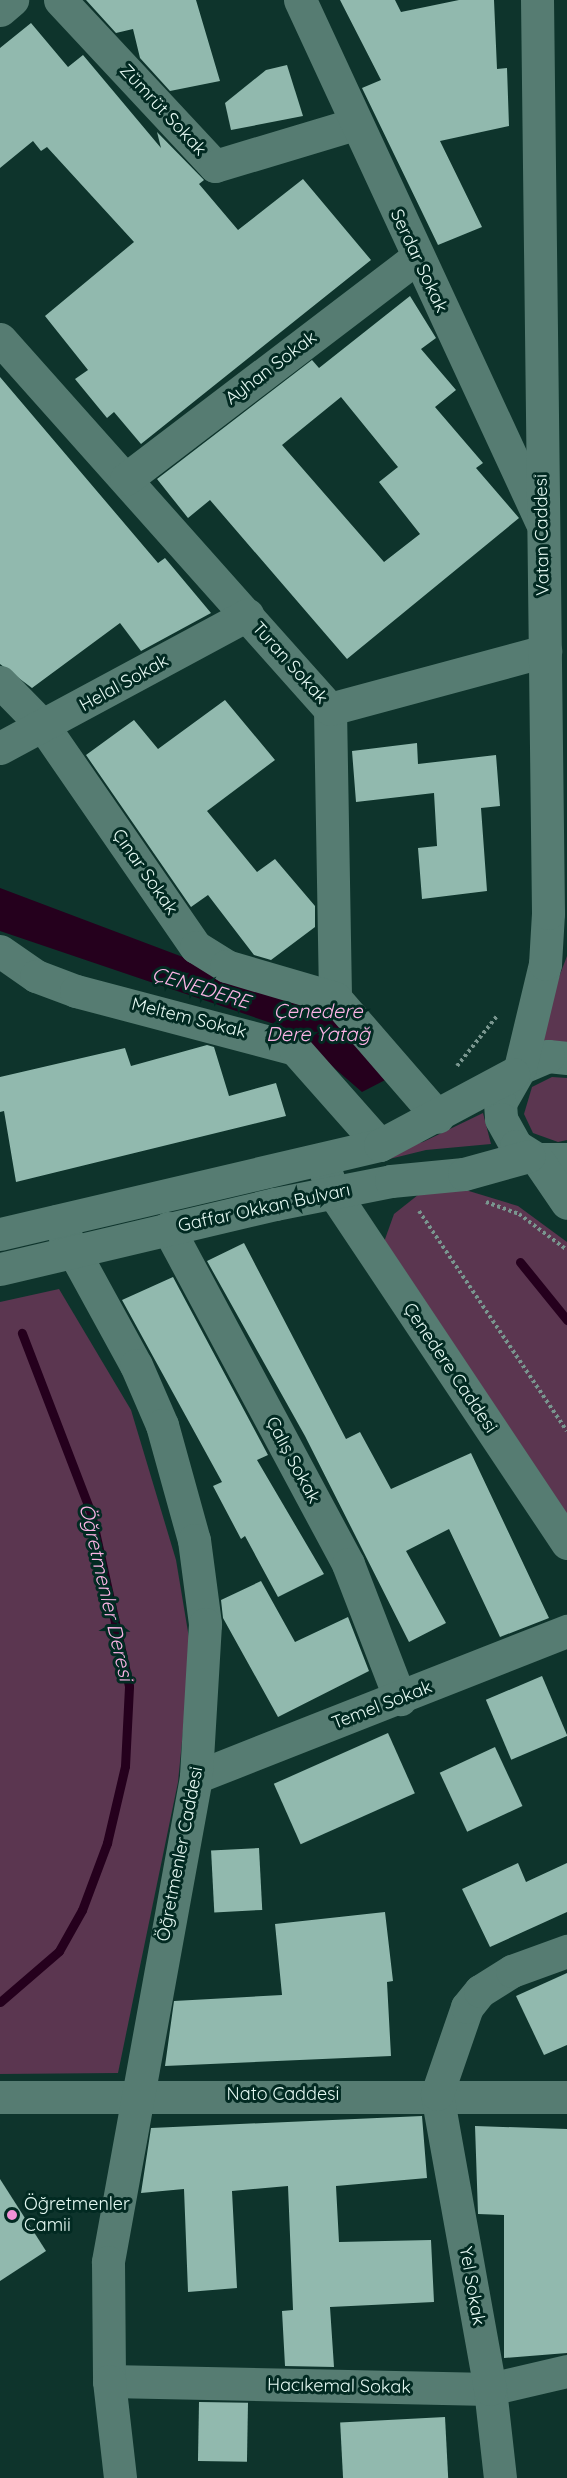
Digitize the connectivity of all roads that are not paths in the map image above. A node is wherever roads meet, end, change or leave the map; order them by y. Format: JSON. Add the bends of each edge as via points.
{"nodes":[{"id":1,"x":12,"y":0,"type":"edge"},
{"id":2,"x":60,"y":0,"type":"edge"},
{"id":3,"x":300,"y":0,"type":"edge"},
{"id":4,"x":537,"y":0,"type":"edge"},
{"id":5,"x":0,"y":10,"type":"edge"},
{"id":6,"x":355,"y":124,"type":"junction"},
{"id":7,"x":417,"y":257,"type":"junction"},
{"id":8,"x":0,"y":339,"type":"edge"},
{"id":9,"x":126,"y":479,"type":"junction"},
{"id":10,"x":541,"y":521,"type":"junction"},
{"id":11,"x":247,"y":615,"type":"junction"},
{"id":12,"x":545,"y":651,"type":"junction"},
{"id":13,"x":0,"y":682,"type":"edge"},
{"id":14,"x":330,"y":709,"type":"junction"},
{"id":15,"x":44,"y":727,"type":"junction"},
{"id":16,"x":0,"y":748,"type":"edge"},
{"id":17,"x":0,"y":951,"type":"edge"},
{"id":18,"x":335,"y":998,"type":"junction"},
{"id":19,"x":567,"y":1058,"type":"edge"},
{"id":20,"x":516,"y":1071,"type":"junction"},
{"id":21,"x":429,"y":1108,"type":"junction"},
{"id":22,"x":380,"y":1145,"type":"junction"},
{"id":23,"x":544,"y":1158,"type":"edge"},
{"id":24,"x":321,"y":1161,"type":"junction"},
{"id":25,"x":333,"y":1192,"type":"junction"},
{"id":26,"x":567,"y":1203,"type":"edge"},
{"id":27,"x":57,"y":1221,"type":"junction"},
{"id":28,"x":168,"y":1228,"type":"junction"},
{"id":29,"x":0,"y":1234,"type":"edge"},
{"id":30,"x":72,"y":1252,"type":"junction"},
{"id":31,"x":0,"y":1269,"type":"edge"},
{"id":32,"x":567,"y":1544,"type":"edge"},
{"id":33,"x":567,"y":1631,"type":"edge"},
{"id":34,"x":400,"y":1699,"type":"junction"},
{"id":35,"x":196,"y":1777,"type":"junction"},
{"id":36,"x":567,"y":1951,"type":"edge"},
{"id":37,"x":134,"y":2093,"type":"junction"},
{"id":38,"x":437,"y":2094,"type":"junction"},
{"id":39,"x":0,"y":2097,"type":"edge"},
{"id":40,"x":567,"y":2097,"type":"edge"},
{"id":41,"x":567,"y":2371,"type":"edge"},
{"id":42,"x":109,"y":2381,"type":"junction"},
{"id":43,"x":490,"y":2389,"type":"junction"},
{"id":44,"x":120,"y":2478,"type":"edge"},
{"id":45,"x":500,"y":2478,"type":"edge"}],
"edges":[{"from":1,"to":5,"type":"street"},
{"from":2,"to":6,"type":"street","name":"Zümrüt Sokak","via":[[215,166]]},
{"from":3,"to":6,"type":"street","name":"Serdar Sokak"},
{"from":4,"to":10,"type":"street","name":"Vatan Caddesi"},
{"from":6,"to":7,"type":"street","name":"Serdar Sokak"},
{"from":7,"to":9,"type":"street","name":"Ayhan Sokak"},
{"from":7,"to":10,"type":"street","name":"Serdar Sokak"},
{"from":8,"to":9,"type":"street","name":"Turan Sokak"},
{"from":9,"to":11,"type":"street","name":"Turan Sokak"},
{"from":10,"to":12,"type":"street","name":"Vatan Caddesi"},
{"from":11,"to":14,"type":"street","name":"Turan Sokak"},
{"from":11,"to":15,"type":"street","name":"Helal Sokak"},
{"from":12,"to":14,"type":"street"},
{"from":12,"to":20,"type":"street","name":"Vatan Caddesi","via":[[548,939]]},
{"from":13,"to":15,"type":"street","name":"Çınar Sokak"},
{"from":14,"to":18,"type":"street","name":"Turan Sokak"},
{"from":15,"to":16,"type":"street","name":"Helal Sokak"},
{"from":15,"to":18,"type":"street","name":"Çınar Sokak","via":[[196,947],[226,966]]},
{"from":17,"to":22,"type":"street","name":"Meltem Sokak","via":[[36,976],[76,991],[295,1048]]},
{"from":18,"to":21,"type":"street"},
{"from":19,"to":20,"type":"street","via":[[548,1056]]},
{"from":20,"to":21,"type":"street","name":"Gaffar Okkan Bulvarı"},
{"from":20,"to":23,"type":"street","name":"Vatan Caddesi","via":[[504,1088],[501,1119],[511,1140]]},
{"from":21,"to":22,"type":"street","name":"Gaffar Okkan Bulvarı"},
{"from":22,"to":24,"type":"street","name":"Gaffar Okkan Bulvarı"},
{"from":23,"to":25,"type":"street","name":"Gaffar Okkan Bulvarı","via":[[464,1174]]},
{"from":23,"to":26,"type":"street","name":"Vatan Caddesi"},
{"from":24,"to":25,"type":"street","name":"Çenedere Caddesi"},
{"from":24,"to":27,"type":"street","name":"Gaffar Okkan Bulvarı"},
{"from":25,"to":28,"type":"street","name":"Gaffar Okkan Bulvarı"},
{"from":25,"to":32,"type":"street","name":"Çenedere Caddesi"},
{"from":27,"to":29,"type":"street","name":"Gaffar Okkan Bulvarı"},
{"from":27,"to":30,"type":"street","name":"Öğretmenler Caddesi"},
{"from":28,"to":30,"type":"street","name":"Gaffar Okkan Bulvarı"},
{"from":28,"to":34,"type":"street","name":"Çalış Sokak","via":[[348,1564]]},
{"from":30,"to":31,"type":"street","name":"Gaffar Okkan Bulvarı"},
{"from":30,"to":35,"type":"street","name":"Öğretmenler Caddesi","via":[[136,1365],[186,1506],[205,1624]]},
{"from":33,"to":34,"type":"street","name":"Temel Sokak"},
{"from":34,"to":35,"type":"street","name":"Temel Sokak"},
{"from":35,"to":37,"type":"street","name":"Öğretmenler Caddesi"},
{"from":36,"to":38,"type":"street","via":[[512,1971],[480,1991],[467,2007]]},
{"from":37,"to":38,"type":"street","name":"Nato Caddesi"},
{"from":37,"to":39,"type":"street","name":"Nato Caddesi"},
{"from":37,"to":42,"type":"street","name":"Öğretmenler Caddesi","via":[[108,2262]]},
{"from":38,"to":40,"type":"street","name":"Nato Caddesi"},
{"from":38,"to":43,"type":"street","name":"Yel Sokak"},
{"from":41,"to":43,"type":"street","name":"Hacıkemal Sokak"},
{"from":42,"to":43,"type":"street","name":"Hacıkemal Sokak"},
{"from":42,"to":44,"type":"street","name":"Öğretmenler Caddesi"},
{"from":43,"to":45,"type":"street","name":"Yel Sokak"}]}
